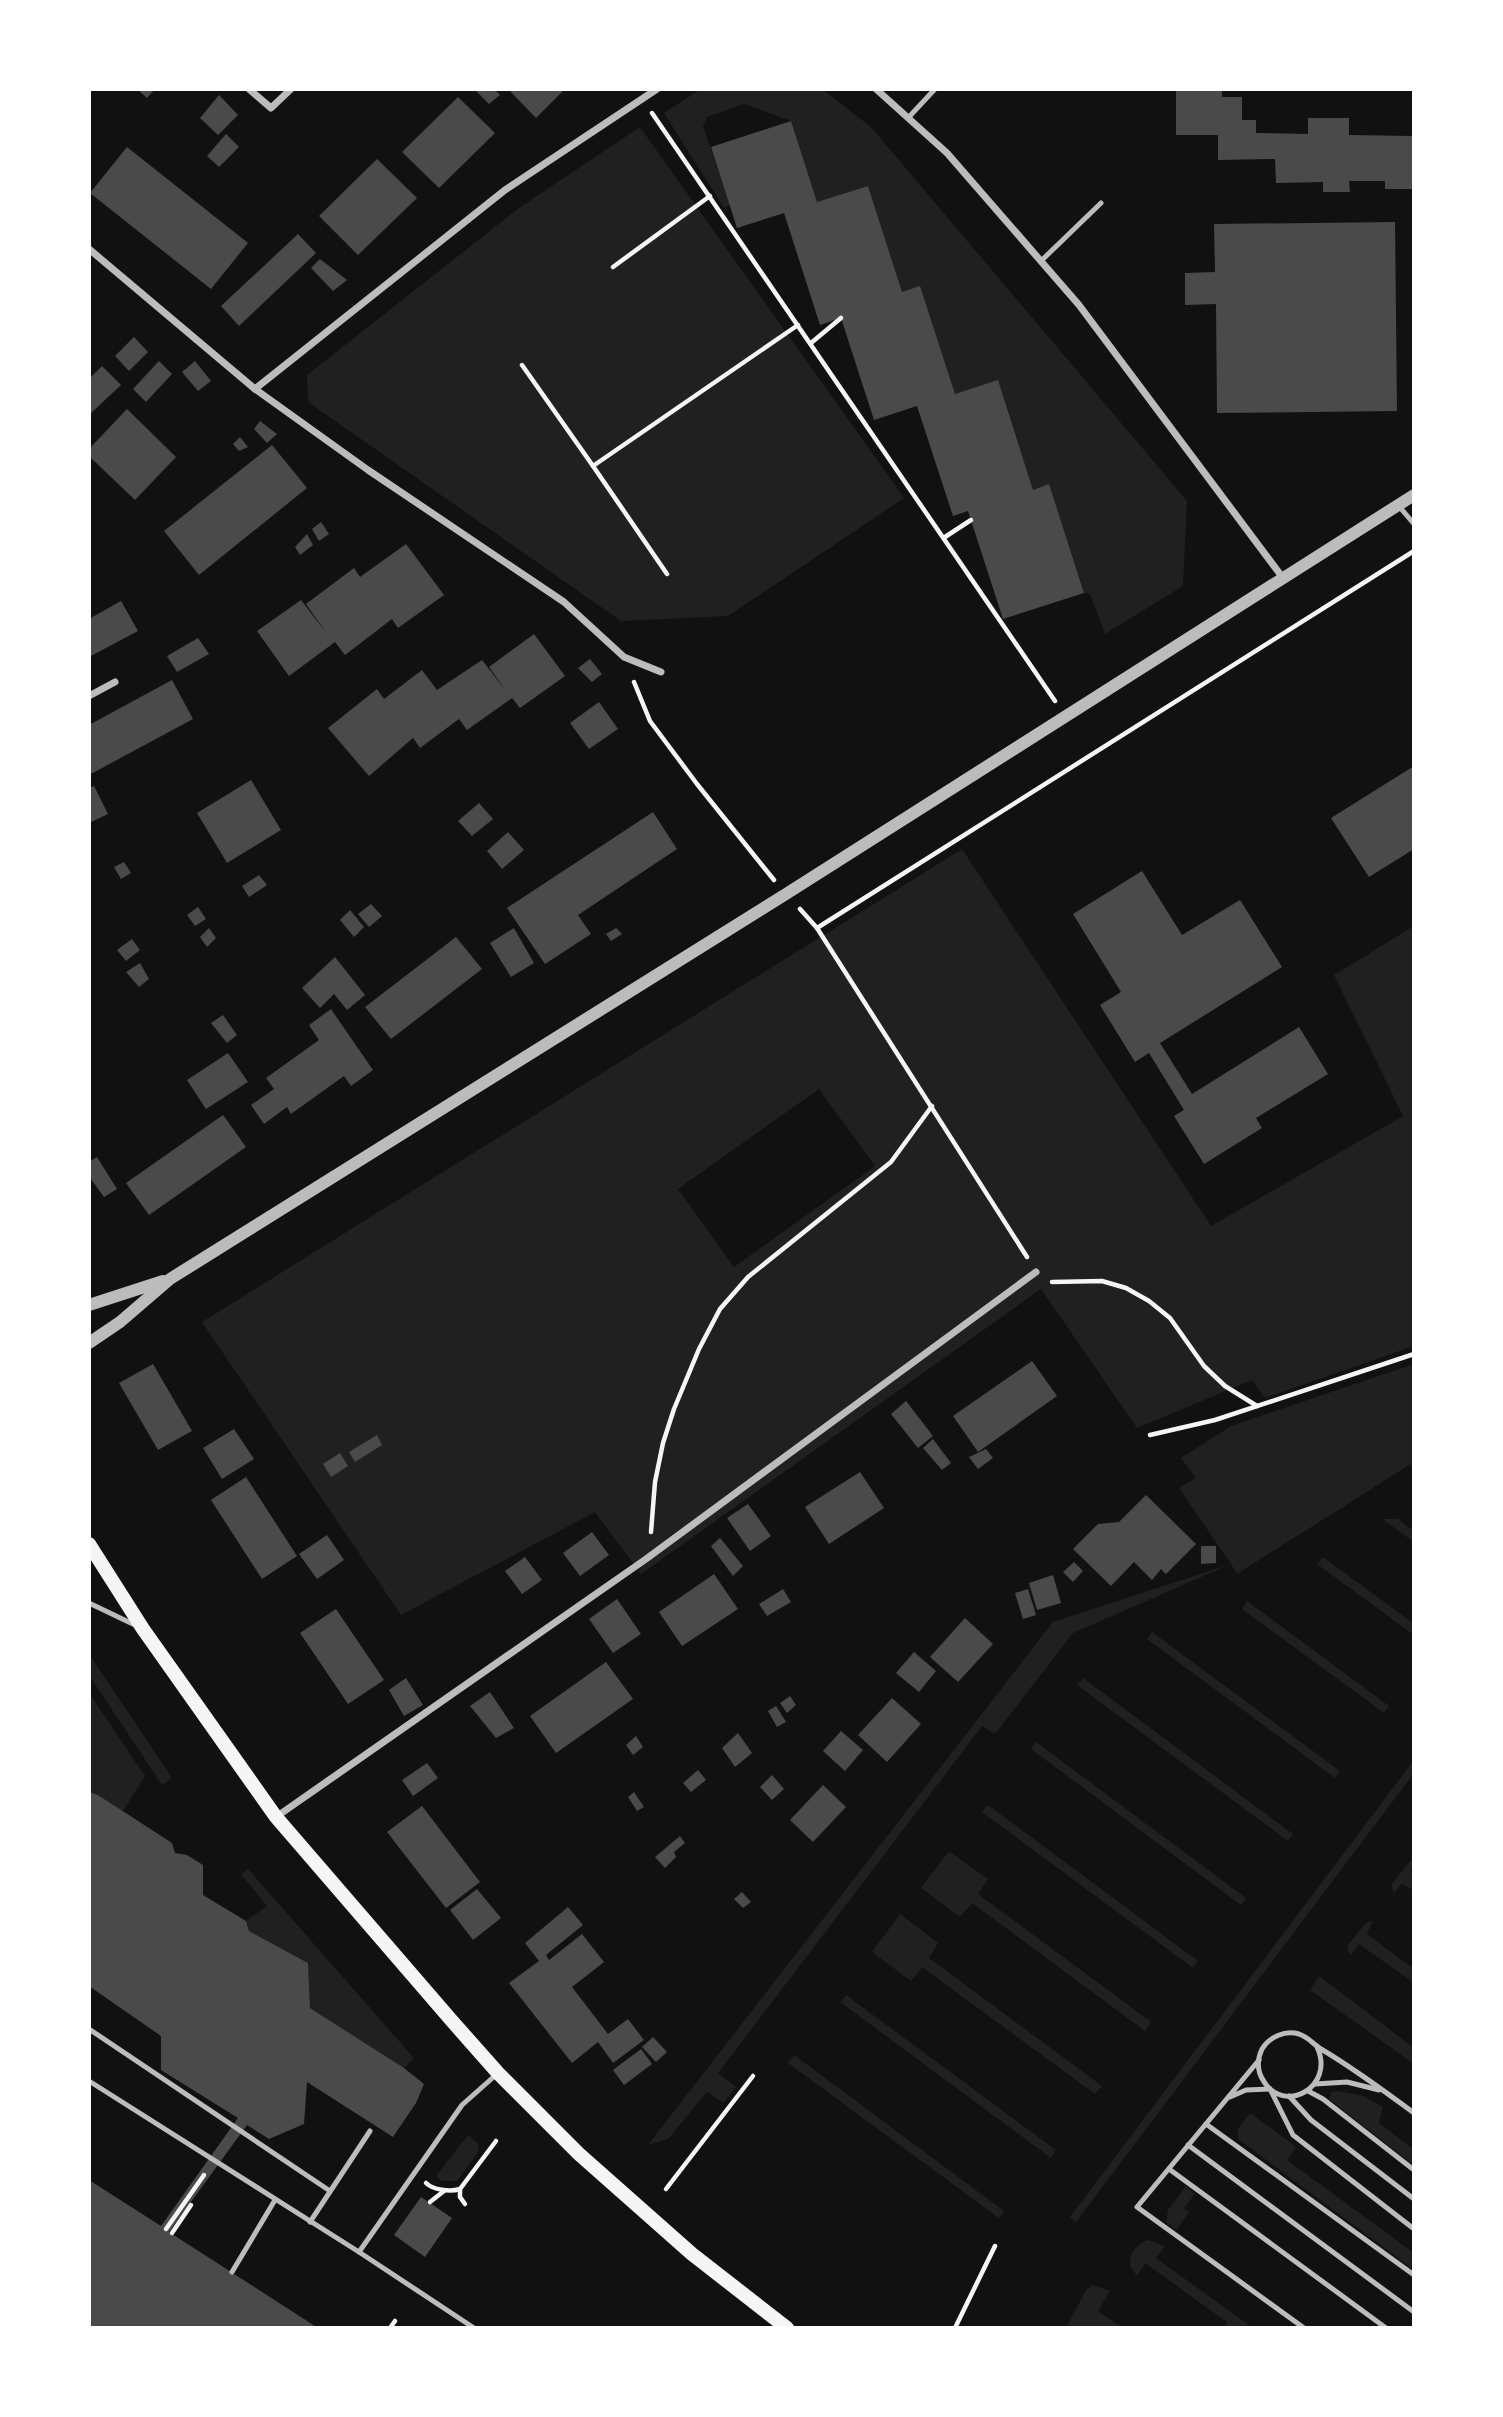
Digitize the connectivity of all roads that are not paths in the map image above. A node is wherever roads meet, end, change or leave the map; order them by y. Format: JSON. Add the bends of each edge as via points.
{"nodes":[{"id":1,"x":249,"y":89,"type":"edge"},
{"id":2,"x":291,"y":89,"type":"edge"},
{"id":3,"x":657,"y":89,"type":"edge"},
{"id":4,"x":876,"y":89,"type":"edge"},
{"id":5,"x":935,"y":89,"type":"edge"},
{"id":6,"x":908,"y":118,"type":"junction"},
{"id":7,"x":1101,"y":203,"type":"dead end"},
{"id":8,"x":89,"y":249,"type":"edge"},
{"id":9,"x":1041,"y":261,"type":"junction"},
{"id":10,"x":255,"y":388,"type":"junction"},
{"id":11,"x":1414,"y":495,"type":"edge"},
{"id":12,"x":1398,"y":505,"type":"junction"},
{"id":13,"x":1414,"y":524,"type":"edge"},
{"id":14,"x":1283,"y":578,"type":"junction"},
{"id":15,"x":661,"y":672,"type":"dead end"},
{"id":16,"x":115,"y":682,"type":"dead end"},
{"id":17,"x":89,"y":696,"type":"edge"},
{"id":18,"x":1036,"y":1272,"type":"road end"},
{"id":19,"x":170,"y":1279,"type":"junction"},
{"id":20,"x":89,"y":1306,"type":"edge"},
{"id":21,"x":89,"y":1343,"type":"edge"},
{"id":22,"x":89,"y":1544,"type":"edge"},
{"id":23,"x":89,"y":1603,"type":"edge"},
{"id":24,"x":143,"y":1629,"type":"junction"},
{"id":25,"x":276,"y":1817,"type":"junction"},
{"id":26,"x":89,"y":2029,"type":"edge"},
{"id":27,"x":1317,"y":2047,"type":"junction"},
{"id":28,"x":1259,"y":2060,"type":"junction"},
{"id":29,"x":498,"y":2073,"type":"junction"},
{"id":30,"x":89,"y":2081,"type":"edge"},
{"id":31,"x":1315,"y":2084,"type":"junction"},
{"id":32,"x":1270,"y":2089,"type":"junction"},
{"id":33,"x":1308,"y":2091,"type":"junction"},
{"id":34,"x":1385,"y":2092,"type":"junction"},
{"id":35,"x":1289,"y":2096,"type":"junction"},
{"id":36,"x":1226,"y":2099,"type":"junction"},
{"id":37,"x":1414,"y":2113,"type":"edge"},
{"id":38,"x":1206,"y":2124,"type":"junction"},
{"id":39,"x":370,"y":2131,"type":"dead end"},
{"id":40,"x":1188,"y":2145,"type":"junction"},
{"id":41,"x":1169,"y":2169,"type":"junction"},
{"id":42,"x":1414,"y":2170,"type":"edge"},
{"id":43,"x":330,"y":2191,"type":"junction"},
{"id":44,"x":1414,"y":2199,"type":"edge"},
{"id":45,"x":275,"y":2200,"type":"junction"},
{"id":46,"x":310,"y":2222,"type":"junction"},
{"id":47,"x":1414,"y":2229,"type":"edge"},
{"id":48,"x":359,"y":2252,"type":"junction"},
{"id":49,"x":232,"y":2272,"type":"dead end"},
{"id":50,"x":1414,"y":2275,"type":"edge"},
{"id":51,"x":1414,"y":2312,"type":"edge"},
{"id":52,"x":474,"y":2328,"type":"edge"},
{"id":53,"x":788,"y":2328,"type":"edge"},
{"id":54,"x":1304,"y":2328,"type":"edge"},
{"id":55,"x":1386,"y":2328,"type":"edge"}],
"edges":[{"from":1,"to":2,"type":"street","via":[[271,108]]},
{"from":3,"to":10,"type":"street","via":[[505,190]]},
{"from":4,"to":6,"type":"street"},
{"from":5,"to":6,"type":"lane"},
{"from":6,"to":9,"type":"street","via":[[947,153]]},
{"from":7,"to":9,"type":"lane"},
{"from":8,"to":10,"type":"street"},
{"from":9,"to":14,"type":"street","via":[[1079,305]]},
{"from":10,"to":15,"type":"street","via":[[564,602],[624,657]]},
{"from":11,"to":12,"type":"street"},
{"from":12,"to":13,"type":"lane"},
{"from":12,"to":14,"type":"street"},
{"from":14,"to":19,"type":"street"},
{"from":16,"to":17,"type":"street"},
{"from":18,"to":25,"type":"street","via":[[646,1559]]},
{"from":19,"to":20,"type":"street"},
{"from":19,"to":21,"type":"street"},
{"from":22,"to":24,"type":"main road"},
{"from":23,"to":24,"type":"lane"},
{"from":24,"to":25,"type":"main road"},
{"from":25,"to":29,"type":"main road"},
{"from":26,"to":43,"type":"lane"},
{"from":27,"to":28,"type":"lane","via":[[1300,2034],[1279,2035],[1262,2049]]},
{"from":27,"to":31,"type":"lane","via":[[1322,2066]]},
{"from":27,"to":34,"type":"lane"},
{"from":28,"to":32,"type":"lane","via":[[1259,2071]]},
{"from":28,"to":36,"type":"lane"},
{"from":29,"to":48,"type":"lane","via":[[463,2105]]},
{"from":29,"to":53,"type":"main road","via":[[579,2154],[691,2254]]},
{"from":30,"to":45,"type":"lane"},
{"from":31,"to":33,"type":"lane"},
{"from":31,"to":34,"type":"lane","via":[[1347,2082]]},
{"from":32,"to":35,"type":"lane"},
{"from":32,"to":36,"type":"lane","via":[[1246,2090]]},
{"from":32,"to":47,"type":"lane","via":[[1293,2136]]},
{"from":33,"to":35,"type":"lane"},
{"from":33,"to":42,"type":"lane"},
{"from":34,"to":37,"type":"lane"},
{"from":35,"to":44,"type":"lane","via":[[1311,2120]]},
{"from":36,"to":38,"type":"lane"},
{"from":38,"to":40,"type":"lane"},
{"from":38,"to":50,"type":"lane"},
{"from":39,"to":43,"type":"lane"},
{"from":40,"to":41,"type":"lane"},
{"from":40,"to":51,"type":"lane"},
{"from":41,"to":54,"type":"lane","via":[[1137,2207]]},
{"from":41,"to":55,"type":"lane"},
{"from":43,"to":46,"type":"lane"},
{"from":45,"to":46,"type":"lane"},
{"from":45,"to":49,"type":"lane"},
{"from":46,"to":48,"type":"lane"},
{"from":48,"to":52,"type":"lane"}]}
